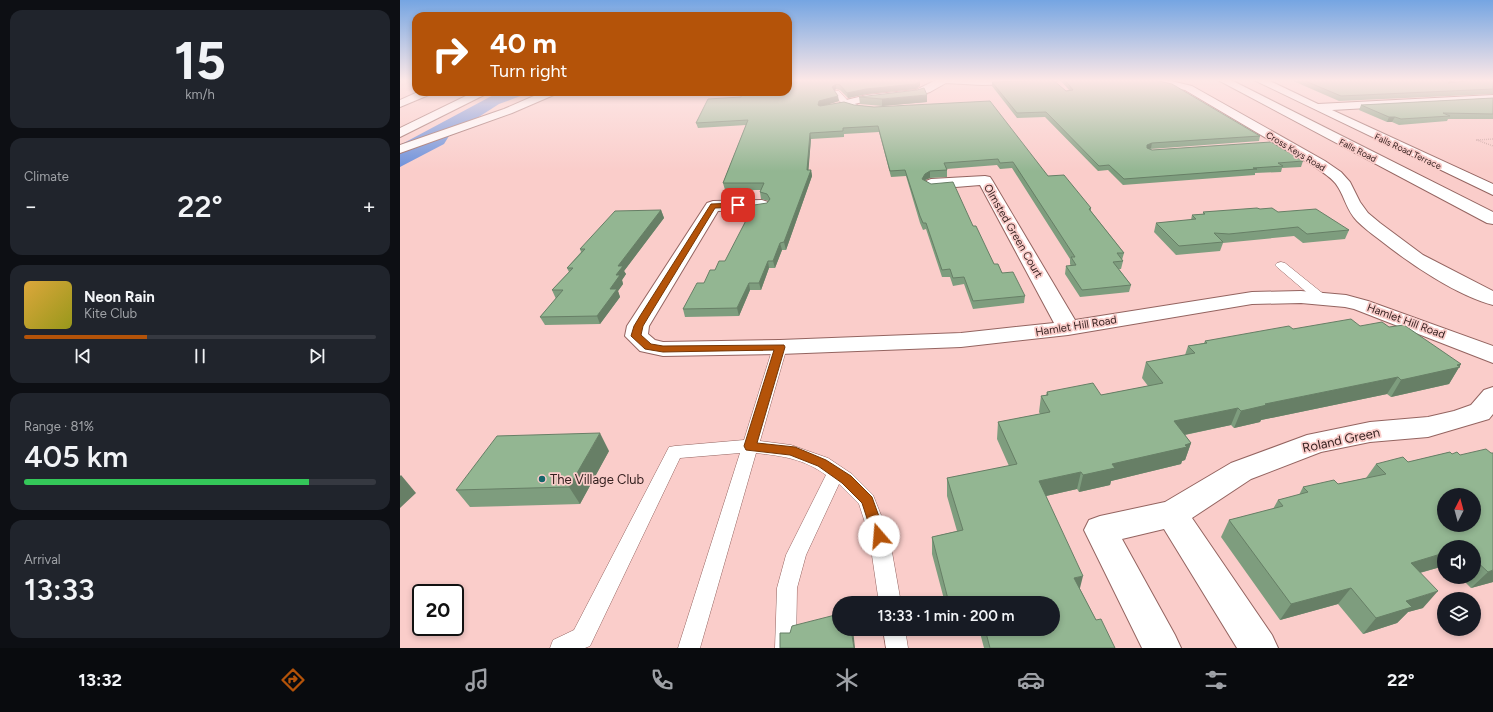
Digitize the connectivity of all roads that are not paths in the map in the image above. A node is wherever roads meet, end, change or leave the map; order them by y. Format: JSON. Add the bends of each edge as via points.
{"nodes":[{"id":1,"x":446,"y":110,"type":"edge"},
{"id":2,"x":510,"y":110,"type":"edge"},
{"id":3,"x":1226,"y":110,"type":"edge"},
{"id":4,"x":1282,"y":110,"type":"edge"},
{"id":5,"x":1323,"y":110,"type":"edge"},
{"id":6,"x":400,"y":133,"type":"edge"},
{"id":7,"x":1283,"y":143,"type":"junction"},
{"id":8,"x":1268,"y":144,"type":"edge"},
{"id":9,"x":400,"y":149,"type":"edge"},
{"id":10,"x":930,"y":184,"type":"edge"},
{"id":11,"x":1493,"y":190,"type":"edge"},
{"id":12,"x":762,"y":205,"type":"edge"},
{"id":13,"x":1493,"y":219,"type":"edge"},
{"id":14,"x":1395,"y":242,"type":"junction"},
{"id":15,"x":1281,"y":265,"type":"dead end"},
{"id":16,"x":1493,"y":288,"type":"edge"},
{"id":17,"x":1322,"y":299,"type":"junction"},
{"id":18,"x":1493,"y":299,"type":"edge"},
{"id":19,"x":1068,"y":328,"type":"junction"},
{"id":20,"x":780,"y":347,"type":"junction"},
{"id":21,"x":1493,"y":355,"type":"edge"},
{"id":22,"x":1493,"y":396,"type":"edge"},
{"id":23,"x":750,"y":446,"type":"junction"},
{"id":24,"x":836,"y":472,"type":"junction"},
{"id":25,"x":1172,"y":514,"type":"junction"},
{"id":26,"x":889,"y":596,"type":"edge"},
{"id":27,"x":895,"y":636,"type":"edge"},
{"id":28,"x":785,"y":646,"type":"edge"},
{"id":29,"x":562,"y":648,"type":"edge"},
{"id":30,"x":689,"y":648,"type":"edge"},
{"id":31,"x":897,"y":648,"type":"edge"},
{"id":32,"x":1162,"y":648,"type":"edge"},
{"id":33,"x":1259,"y":648,"type":"edge"}],
"edges":[{"from":1,"to":6,"type":"main road"},
{"from":2,"to":9,"type":"main road"},
{"from":3,"to":7,"type":"main road","name":"Cross Keys Road"},
{"from":4,"to":13,"type":"main road","name":"Falls Road"},
{"from":5,"to":11,"type":"main road","name":"Falls Road Terrace"},
{"from":7,"to":8,"type":"lane"},
{"from":7,"to":14,"type":"main road","name":"Cross Keys Road","via":[[1336,175],[1345,185],[1362,217]]},
{"from":10,"to":19,"type":"main road","name":"Olmsted Green Court","via":[[985,180]]},
{"from":12,"to":20,"type":"main road","name":"Hamlet Hill Road","via":[[713,206],[638,326],[636,336],[648,346],[663,349]]},
{"from":14,"to":16,"type":"main road","name":"Cross Keys Road"},
{"from":14,"to":18,"type":"main road","name":"Cross Keys Road","via":[[1437,272]]},
{"from":15,"to":17,"type":"lane"},
{"from":17,"to":19,"type":"main road","name":"Hamlet Hill Road","via":[[1252,298]]},
{"from":17,"to":21,"type":"main road","name":"Hamlet Hill Road","via":[[1361,305]]},
{"from":19,"to":20,"type":"main road","name":"Hamlet Hill Road","via":[[961,340]]},
{"from":20,"to":23,"type":"lane"},
{"from":22,"to":25,"type":"main road","name":"Roland Green","via":[[1480,412],[1456,420],[1428,427],[1370,432],[1317,442],[1241,471]]},
{"from":23,"to":24,"type":"lane","via":[[791,451],[822,463]]},
{"from":23,"to":29,"type":"lane","via":[[675,452],[582,638]]},
{"from":23,"to":30,"type":"lane"},
{"from":24,"to":26,"type":"lane","via":[[867,500],[879,536]]},
{"from":24,"to":28,"type":"lane","via":[[796,555],[787,588]]},
{"from":25,"to":32,"type":"main road","name":"Roland Green","via":[[1100,530]]},
{"from":25,"to":33,"type":"main road"},
{"from":27,"to":31,"type":"lane"}]}
